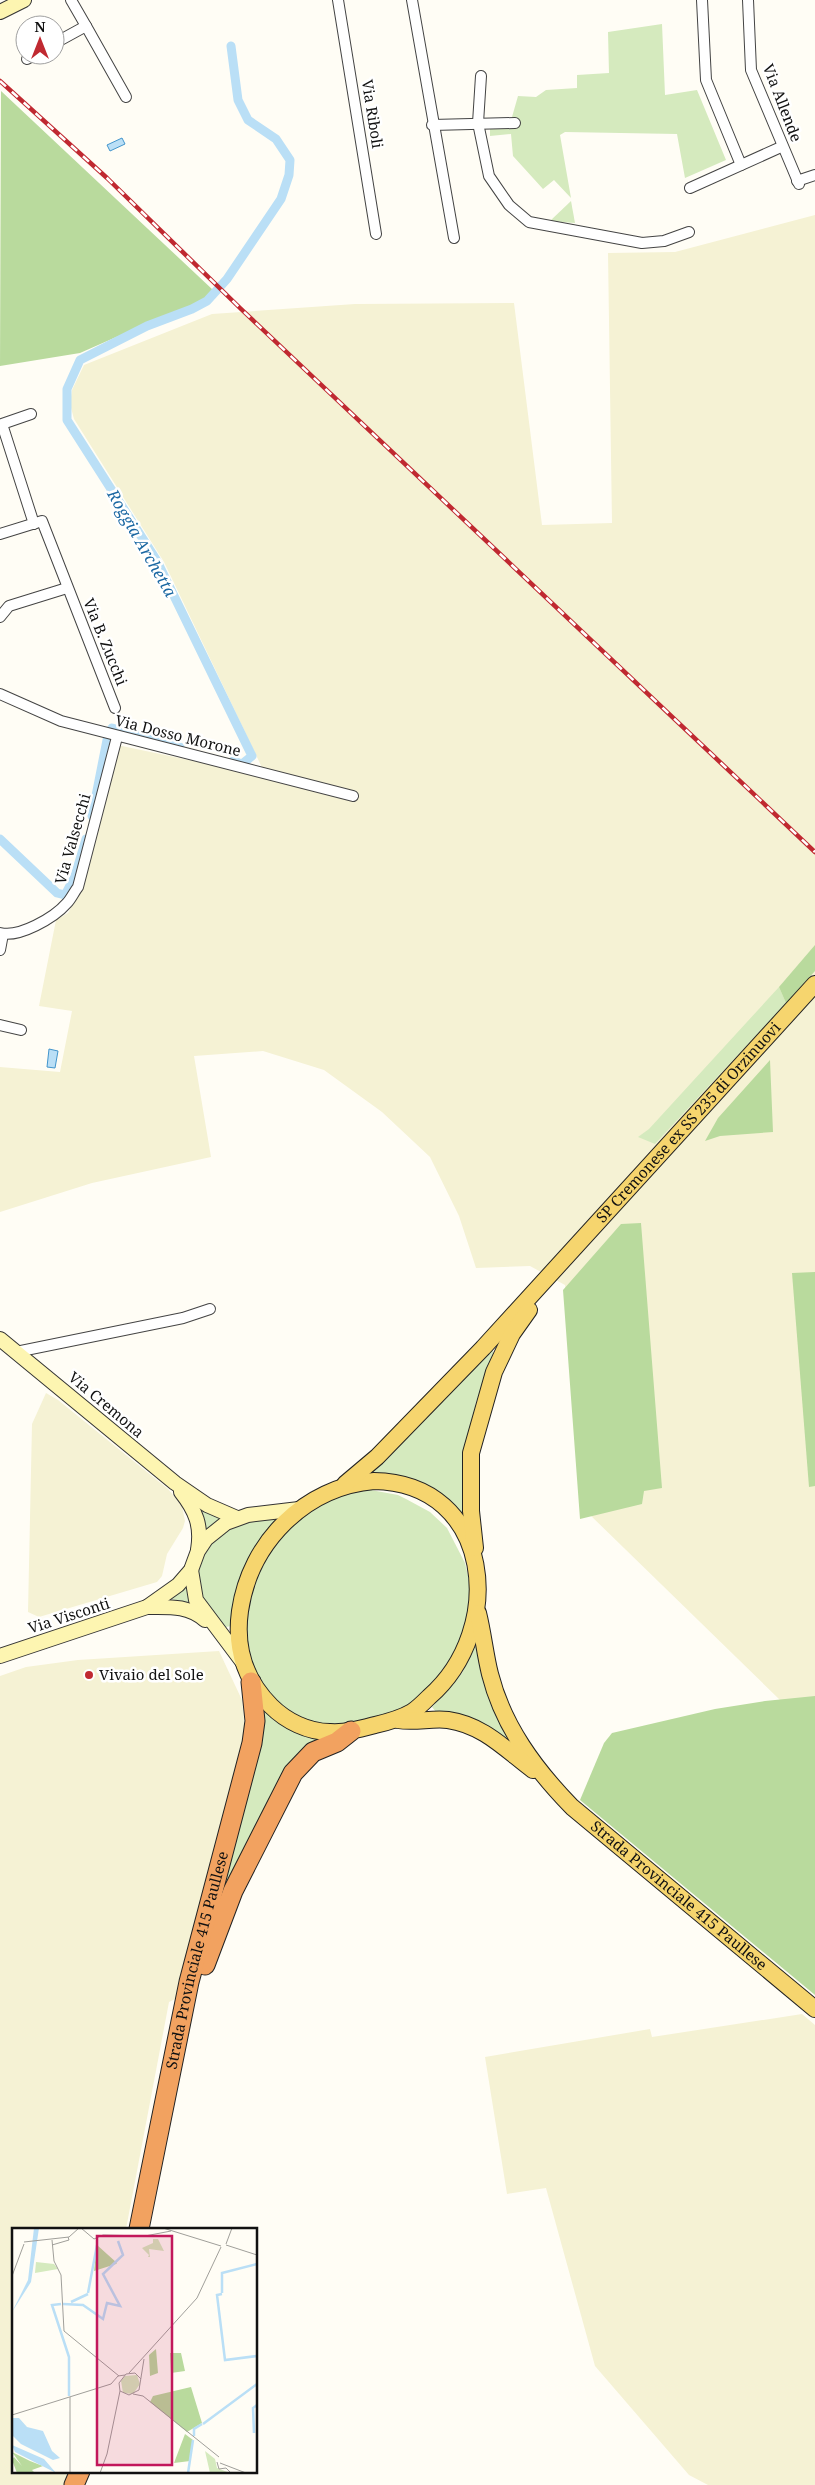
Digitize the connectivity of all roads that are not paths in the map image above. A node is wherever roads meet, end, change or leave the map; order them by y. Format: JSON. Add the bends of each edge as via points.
{"nodes":[{"id":1,"x":24,"y":0,"type":"edge"},
{"id":2,"x":71,"y":0,"type":"edge"},
{"id":3,"x":338,"y":0,"type":"edge"},
{"id":4,"x":412,"y":0,"type":"edge"},
{"id":5,"x":702,"y":0,"type":"edge"},
{"id":6,"x":748,"y":0,"type":"edge"},
{"id":7,"x":0,"y":12,"type":"edge"},
{"id":8,"x":86,"y":26,"type":"junction"},
{"id":9,"x":65,"y":38,"type":"edge"},
{"id":10,"x":481,"y":76,"type":"dead end"},
{"id":11,"x":126,"y":97,"type":"dead end"},
{"id":12,"x":478,"y":123,"type":"junction"},
{"id":13,"x":515,"y":123,"type":"dead end"},
{"id":14,"x":432,"y":125,"type":"junction"},
{"id":15,"x":781,"y":146,"type":"junction"},
{"id":16,"x":741,"y":165,"type":"junction"},
{"id":17,"x":815,"y":175,"type":"edge"},
{"id":18,"x":690,"y":188,"type":"dead end"},
{"id":19,"x":689,"y":232,"type":"dead end"},
{"id":20,"x":376,"y":234,"type":"dead end"},
{"id":21,"x":454,"y":238,"type":"dead end"},
{"id":22,"x":31,"y":414,"type":"dead end"},
{"id":23,"x":34,"y":524,"type":"junction"},
{"id":24,"x":0,"y":534,"type":"edge"},
{"id":25,"x":66,"y":588,"type":"junction"},
{"id":26,"x":0,"y":618,"type":"edge"},
{"id":27,"x":0,"y":694,"type":"edge"},
{"id":28,"x":115,"y":708,"type":"dead end"},
{"id":29,"x":111,"y":735,"type":"junction"},
{"id":30,"x":353,"y":796,"type":"dead end"},
{"id":31,"x":2,"y":934,"type":"edge"},
{"id":32,"x":0,"y":950,"type":"edge"},
{"id":33,"x":815,"y":984,"type":"edge"},
{"id":34,"x":0,"y":1025,"type":"edge"},
{"id":35,"x":21,"y":1030,"type":"dead end"},
{"id":36,"x":562,"y":1261,"type":"junction"},
{"id":37,"x":210,"y":1309,"type":"dead end"},
{"id":38,"x":0,"y":1338,"type":"edge"},
{"id":39,"x":16,"y":1352,"type":"junction"},
{"id":40,"x":175,"y":1483,"type":"junction"},
{"id":41,"x":343,"y":1486,"type":"junction"},
{"id":42,"x":299,"y":1509,"type":"junction"},
{"id":43,"x":237,"y":1518,"type":"junction"},
{"id":44,"x":198,"y":1551,"type":"junction"},
{"id":45,"x":474,"y":1557,"type":"junction"},
{"id":46,"x":191,"y":1570,"type":"junction"},
{"id":47,"x":147,"y":1607,"type":"junction"},
{"id":48,"x":478,"y":1608,"type":"junction"},
{"id":49,"x":217,"y":1630,"type":"junction"},
{"id":50,"x":0,"y":1656,"type":"edge"},
{"id":51,"x":244,"y":1664,"type":"junction"},
{"id":52,"x":251,"y":1682,"type":"junction"},
{"id":53,"x":396,"y":1720,"type":"junction"},
{"id":54,"x":351,"y":1732,"type":"junction"},
{"id":55,"x":545,"y":1779,"type":"junction"},
{"id":56,"x":815,"y":2009,"type":"edge"},
{"id":57,"x":172,"y":2064,"type":"junction"},
{"id":58,"x":139,"y":2228,"type":"edge"},
{"id":59,"x":80,"y":2472,"type":"edge"},
{"id":60,"x":74,"y":2485,"type":"edge"}],
"edges":[{"from":1,"to":7,"type":"main road"},
{"from":2,"to":8,"type":"street"},
{"from":3,"to":20,"type":"street","name":"Via Riboli"},
{"from":4,"to":14,"type":"street"},
{"from":5,"to":16,"type":"street","via":[[706,80]]},
{"from":6,"to":15,"type":"street","name":"Via Allende","via":[[751,70]]},
{"from":8,"to":9,"type":"street"},
{"from":8,"to":11,"type":"street"},
{"from":10,"to":12,"type":"street"},
{"from":12,"to":13,"type":"street"},
{"from":12,"to":14,"type":"street"},
{"from":12,"to":19,"type":"street","via":[[489,176],[509,205],[529,222],[642,243],[664,241]]},
{"from":14,"to":21,"type":"street"},
{"from":15,"to":16,"type":"street"},
{"from":15,"to":17,"type":"street","name":"Via Allende","via":[[798,182]]},
{"from":16,"to":18,"type":"street"},
{"from":22,"to":23,"type":"street","name":"Via B. Zucchi","via":[[2,424]]},
{"from":23,"to":24,"type":"street"},
{"from":23,"to":25,"type":"street","name":"Via B. Zucchi","via":[[42,521]]},
{"from":25,"to":26,"type":"street","name":"Via B. Zucchi","via":[[9,606]]},
{"from":25,"to":28,"type":"street","name":"Via B. Zucchi"},
{"from":27,"to":29,"type":"street","name":"Via Dosso Morone","via":[[61,721]]},
{"from":29,"to":30,"type":"street","name":"Via Dosso Morone"},
{"from":29,"to":31,"type":"street","name":"Via Valsecchi","via":[[78,887],[68,903],[28,930]]},
{"from":31,"to":32,"type":"street"},
{"from":33,"to":36,"type":"main road","name":"SP Cremonese ex SS 235 di Orzinuovi"},
{"from":34,"to":35,"type":"street"},
{"from":36,"to":41,"type":"main road","via":[[377,1457]]},
{"from":36,"to":45,"type":"main road","via":[[512,1334],[485,1398],[471,1453]]},
{"from":37,"to":39,"type":"street","via":[[183,1318]]},
{"from":38,"to":39,"type":"main road","name":"Via Cremona"},
{"from":39,"to":40,"type":"main road","name":"Via Cremona"},
{"from":40,"to":43,"type":"main road","name":"Via Cremona","via":[[207,1505]]},
{"from":40,"to":44,"type":"main road","name":"Via Cremona","via":[[197,1516]]},
{"from":41,"to":42,"type":"main road"},
{"from":41,"to":45,"type":"main road","via":[[389,1481],[418,1489],[438,1502],[458,1523]]},
{"from":42,"to":43,"type":"main road"},
{"from":42,"to":51,"type":"main road","via":[[268,1541],[252,1566],[238,1630]]},
{"from":43,"to":44,"type":"main road","via":[[216,1529]]},
{"from":44,"to":46,"type":"main road"},
{"from":45,"to":48,"type":"main road"},
{"from":46,"to":47,"type":"main road","via":[[178,1585]]},
{"from":46,"to":49,"type":"main road","via":[[196,1600]]},
{"from":47,"to":49,"type":"main road","via":[[187,1609]]},
{"from":47,"to":50,"type":"main road","name":"Via Visconti"},
{"from":48,"to":53,"type":"main road","via":[[473,1631],[455,1670],[413,1711]]},
{"from":48,"to":55,"type":"main road","name":"Strada Provinciale 415 Paullese","via":[[496,1693],[507,1721]]},
{"from":49,"to":51,"type":"main road"},
{"from":51,"to":52,"type":"main road"},
{"from":52,"to":54,"type":"main road","via":[[261,1696],[290,1721],[328,1732]]},
{"from":52,"to":57,"type":"highway","name":"Strada Provinciale 415 Paullese","via":[[255,1721],[252,1743],[188,1982]]},
{"from":53,"to":54,"type":"main road"},
{"from":53,"to":55,"type":"main road","name":"Strada Provinciale 415 Paullese","via":[[445,1720],[466,1724],[495,1739]]},
{"from":54,"to":57,"type":"highway","name":"Strada Provinciale 415 Paullese","via":[[313,1752],[293,1773],[233,1891],[209,1950]]},
{"from":55,"to":56,"type":"main road","name":"Strada Provinciale 415 Paullese","via":[[572,1807]]},
{"from":57,"to":58,"type":"highway"},
{"from":59,"to":60,"type":"highway"}]}
